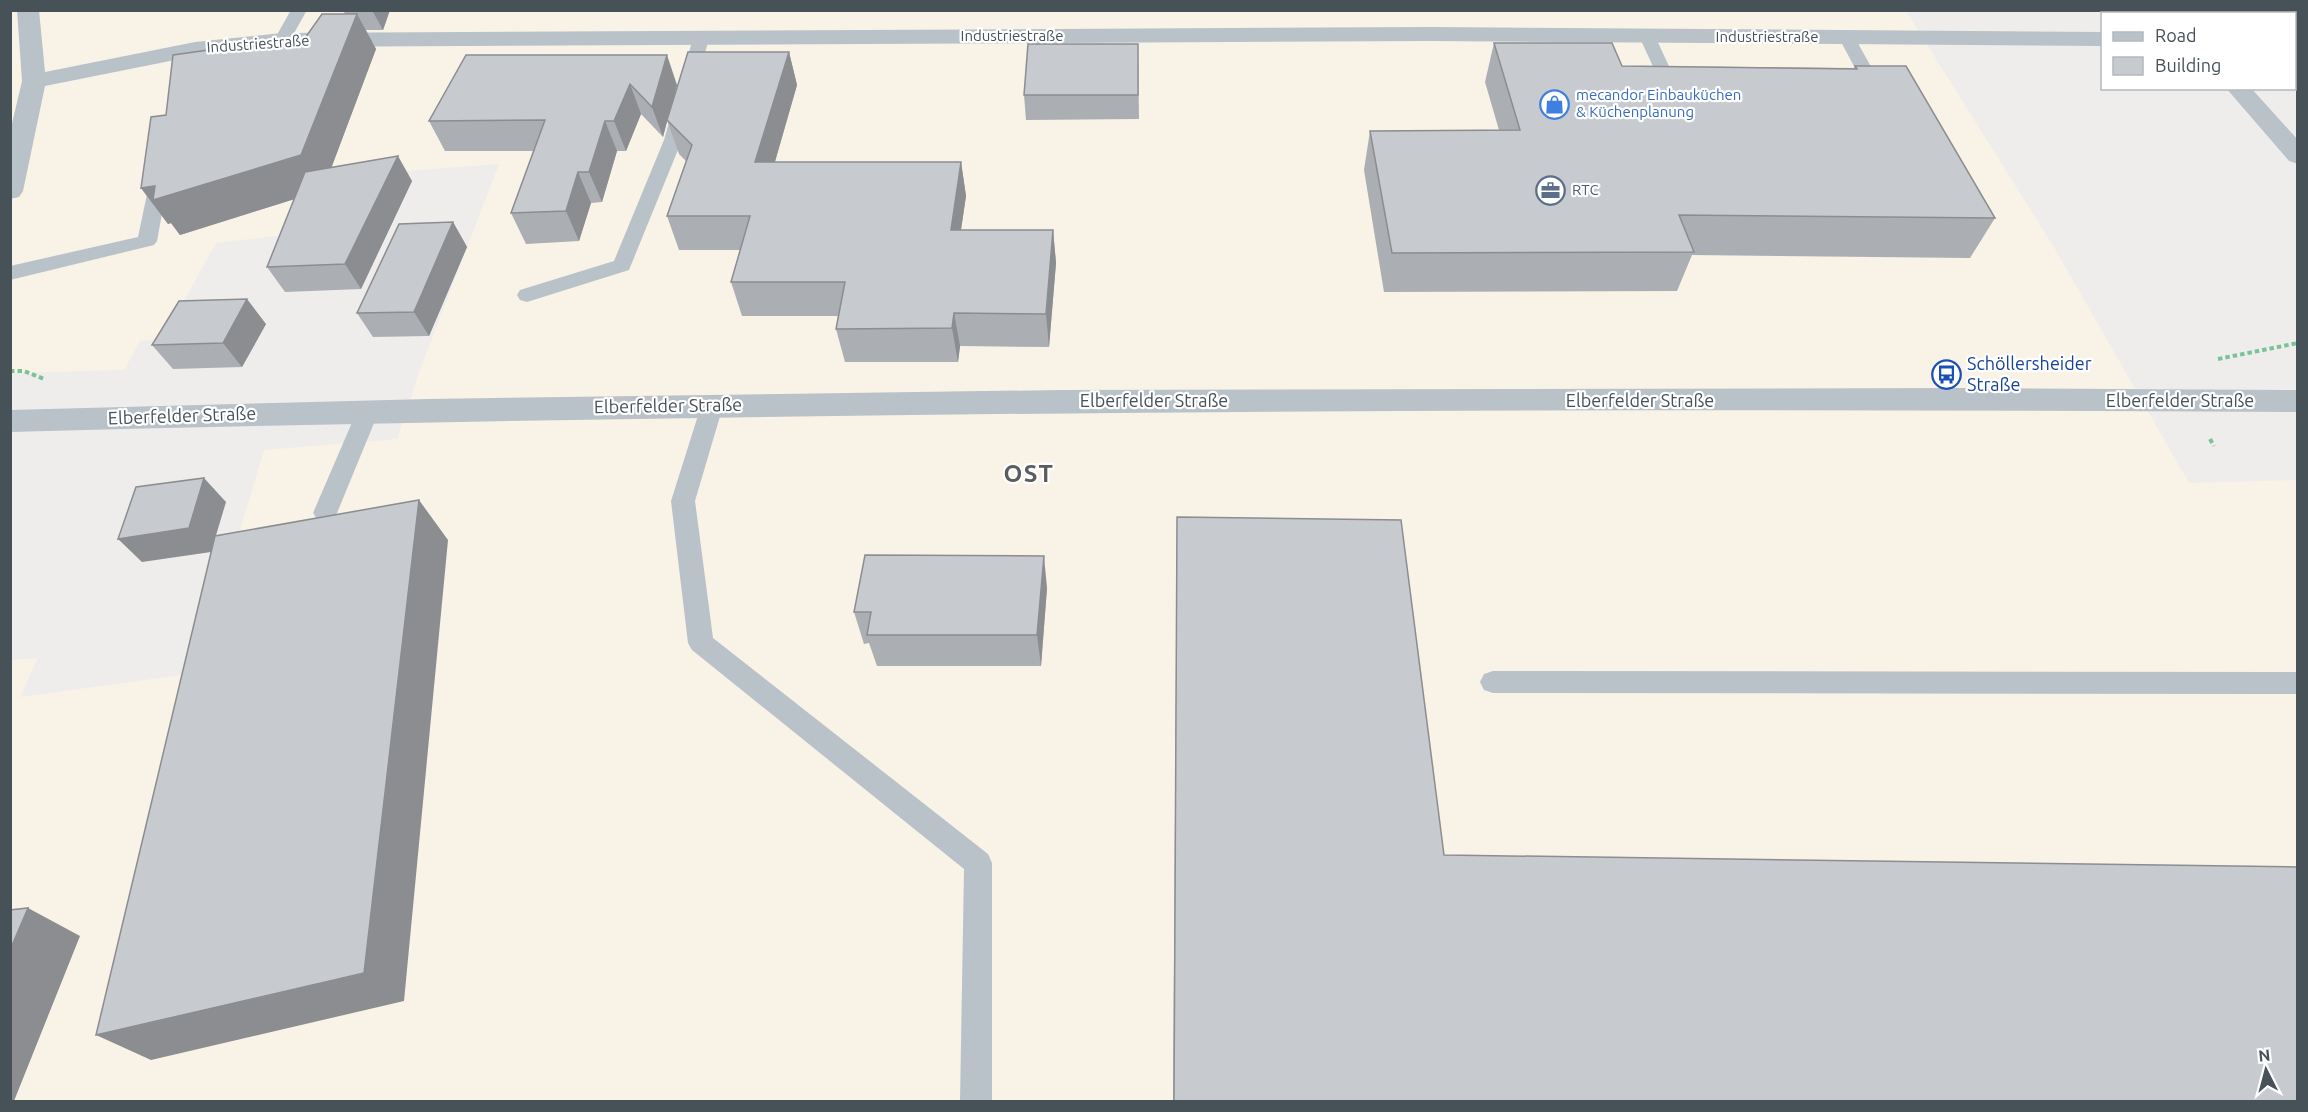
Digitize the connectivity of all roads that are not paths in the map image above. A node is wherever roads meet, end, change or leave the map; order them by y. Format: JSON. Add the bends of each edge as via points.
{"nodes":[{"id":1,"x":28,"y":10,"type":"edge"},
{"id":2,"x":299,"y":10,"type":"edge"},
{"id":3,"x":1424,"y":10,"type":"edge"},
{"id":4,"x":1431,"y":34,"type":"junction"},
{"id":5,"x":1647,"y":36,"type":"junction"},
{"id":6,"x":701,"y":38,"type":"junction"},
{"id":7,"x":1847,"y":38,"type":"junction"},
{"id":8,"x":2101,"y":39,"type":"edge"},
{"id":9,"x":282,"y":40,"type":"junction"},
{"id":10,"x":34,"y":81,"type":"junction"},
{"id":11,"x":2240,"y":90,"type":"edge"},
{"id":12,"x":1698,"y":93,"type":"edge"},
{"id":13,"x":1853,"y":97,"type":"edge"},
{"id":14,"x":2298,"y":156,"type":"edge"},
{"id":15,"x":162,"y":160,"type":"edge"},
{"id":16,"x":10,"y":191,"type":"edge"},
{"id":17,"x":10,"y":273,"type":"edge"},
{"id":18,"x":527,"y":295,"type":"dead end"},
{"id":19,"x":2298,"y":401,"type":"edge"},
{"id":20,"x":712,"y":406,"type":"junction"},
{"id":21,"x":368,"y":411,"type":"junction"},
{"id":22,"x":10,"y":421,"type":"edge"},
{"id":23,"x":324,"y":513,"type":"dead end"},
{"id":24,"x":1493,"y":682,"type":"dead end"},
{"id":25,"x":2298,"y":683,"type":"edge"},
{"id":26,"x":976,"y":1101,"type":"edge"}],
"edges":[{"from":1,"to":10,"type":"street"},
{"from":2,"to":9,"type":"lane"},
{"from":3,"to":4,"type":"street"},
{"from":4,"to":5,"type":"street","name":"Industriestraße"},
{"from":4,"to":6,"type":"street","name":"Industriestraße"},
{"from":5,"to":7,"type":"street","name":"Industriestraße"},
{"from":5,"to":12,"type":"lane","via":[[1667,80]]},
{"from":6,"to":9,"type":"street","name":"Industriestraße","via":[[596,29]]},
{"from":6,"to":18,"type":"lane","via":[[673,140],[622,265]]},
{"from":7,"to":8,"type":"street","name":"Industriestraße"},
{"from":7,"to":13,"type":"lane","via":[[1874,88],[1864,97]]},
{"from":9,"to":10,"type":"street","name":"Industriestraße","via":[[195,49]]},
{"from":10,"to":16,"type":"street"},
{"from":11,"to":14,"type":"street"},
{"from":15,"to":17,"type":"lane","via":[[147,241]]},
{"from":19,"to":20,"type":"street","name":"Elberfelder Straße","via":[[1060,401]]},
{"from":20,"to":21,"type":"street","name":"Elberfelder Straße"},
{"from":20,"to":26,"type":"lane","via":[[683,501],[701,643],[978,863]]},
{"from":21,"to":22,"type":"street","name":"Elberfelder Straße"},
{"from":21,"to":23,"type":"lane"},
{"from":24,"to":25,"type":"lane"}]}
